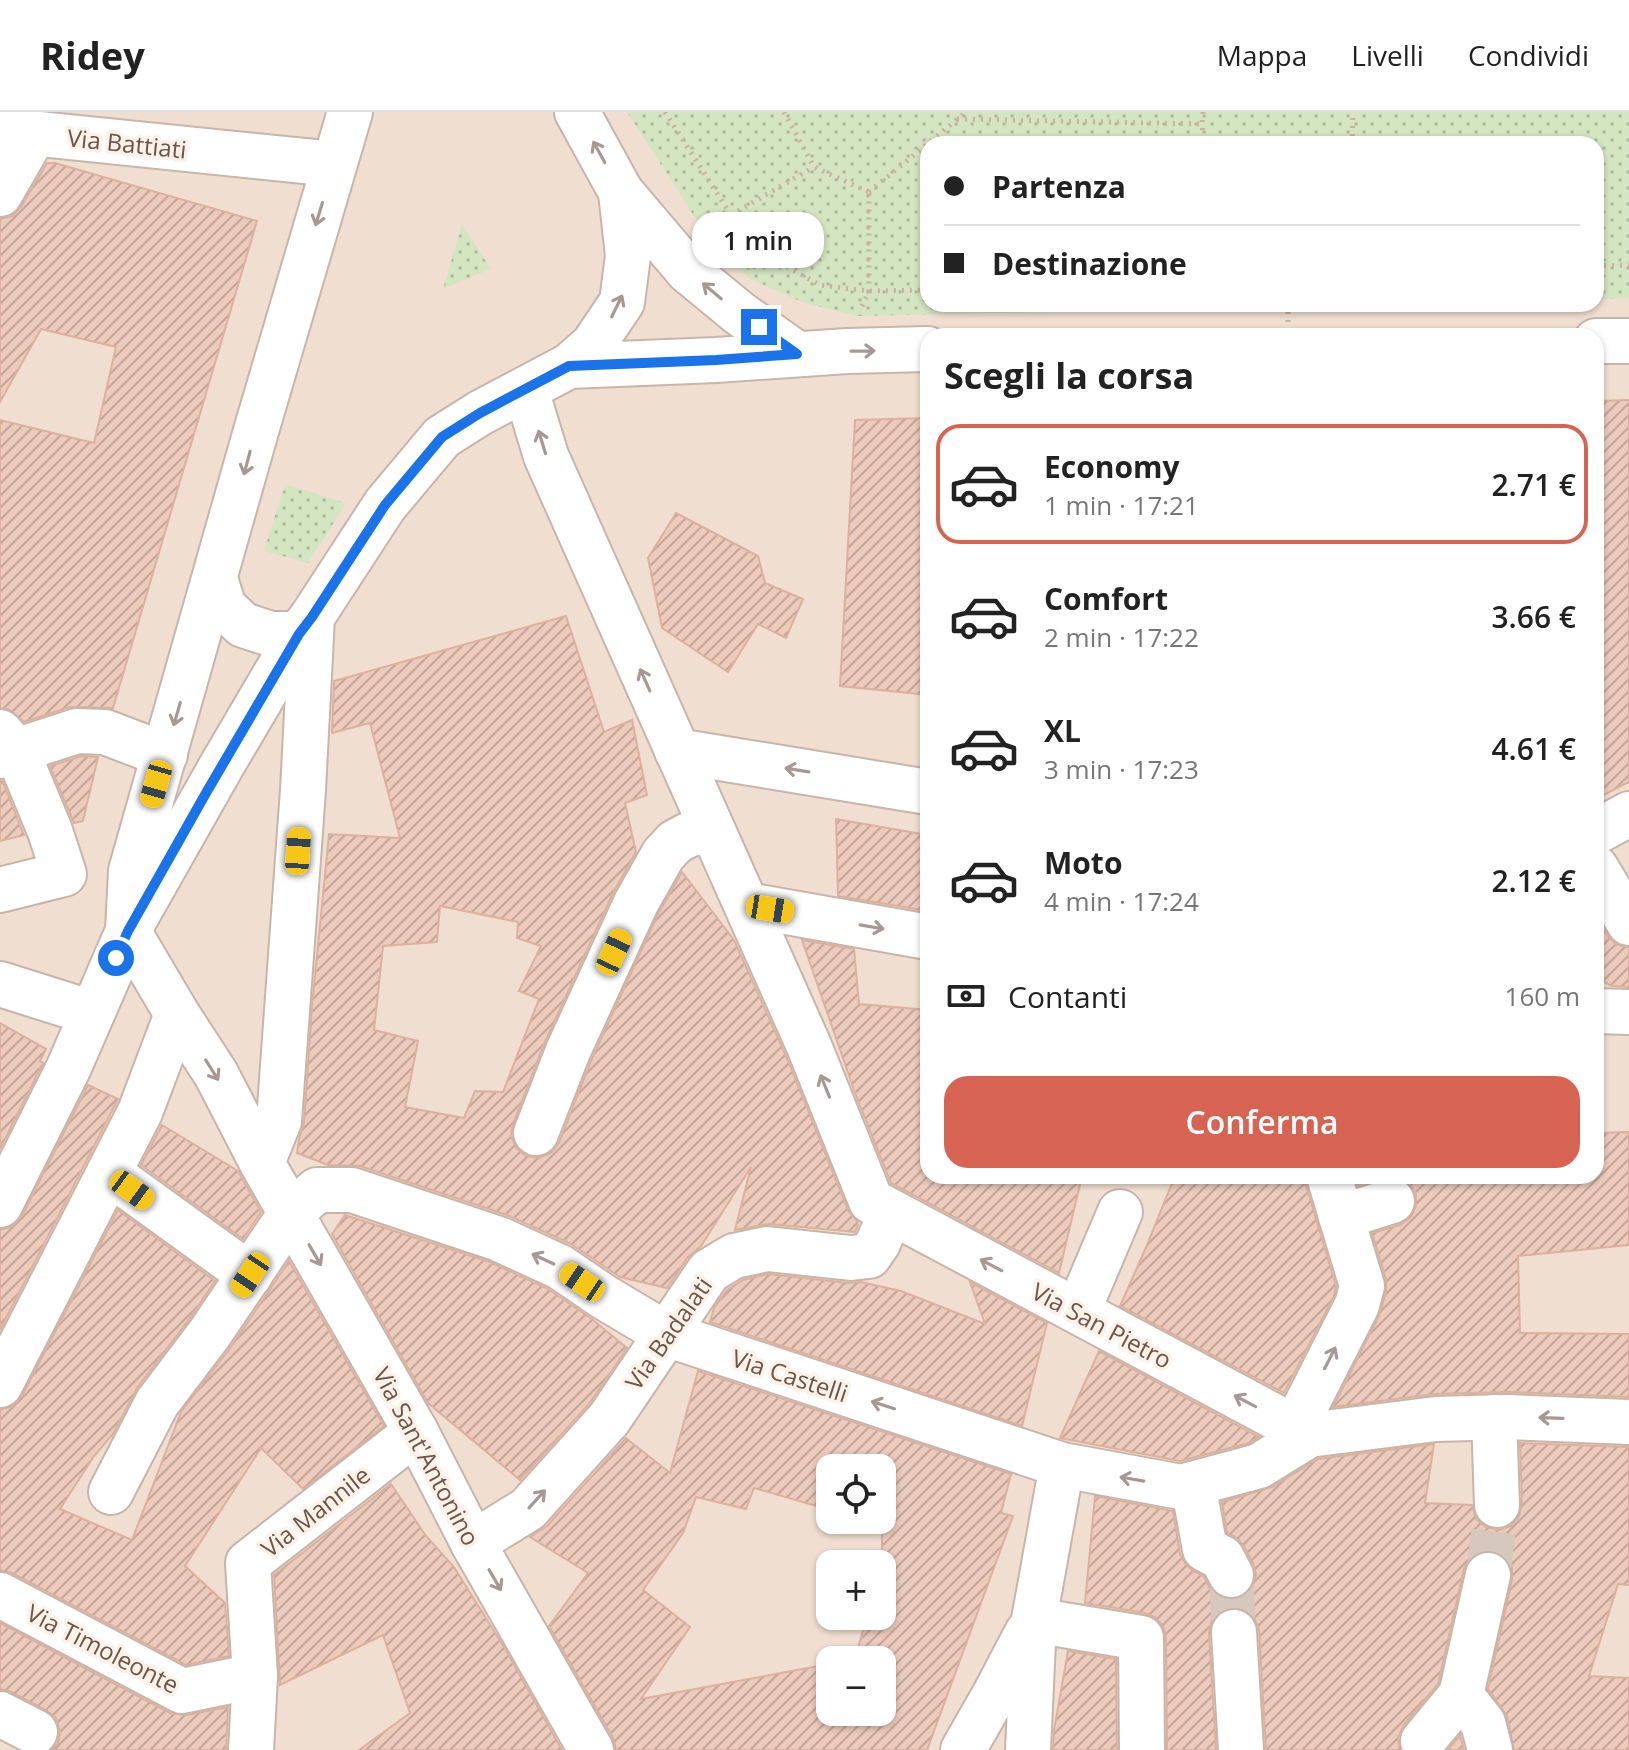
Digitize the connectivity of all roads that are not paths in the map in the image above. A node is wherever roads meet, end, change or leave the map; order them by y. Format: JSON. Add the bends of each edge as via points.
{"nodes":[{"id":1,"x":350,"y":112,"type":"edge"},
{"id":2,"x":577,"y":112,"type":"edge"},
{"id":3,"x":43,"y":128,"type":"edge"},
{"id":4,"x":334,"y":164,"type":"junction"},
{"id":5,"x":621,"y":192,"type":"junction"},
{"id":6,"x":0,"y":194,"type":"edge"},
{"id":7,"x":1604,"y":341,"type":"edge"},
{"id":8,"x":1629,"y":341,"type":"edge"},
{"id":9,"x":920,"y":349,"type":"edge"},
{"id":10,"x":797,"y":354,"type":"junction"},
{"id":11,"x":569,"y":366,"type":"junction"},
{"id":12,"x":526,"y":390,"type":"junction"},
{"id":13,"x":215,"y":579,"type":"junction"},
{"id":14,"x":306,"y":626,"type":"junction"},
{"id":15,"x":6,"y":746,"type":"edge"},
{"id":16,"x":677,"y":751,"type":"junction"},
{"id":17,"x":165,"y":755,"type":"junction"},
{"id":18,"x":920,"y":791,"type":"edge"},
{"id":19,"x":1629,"y":814,"type":"edge"},
{"id":20,"x":1604,"y":828,"type":"edge"},
{"id":21,"x":712,"y":829,"type":"junction"},
{"id":22,"x":1604,"y":881,"type":"edge"},
{"id":23,"x":0,"y":890,"type":"edge"},
{"id":24,"x":753,"y":918,"type":"junction"},
{"id":25,"x":1629,"y":923,"type":"edge"},
{"id":26,"x":128,"y":931,"type":"junction"},
{"id":27,"x":920,"y":936,"type":"edge"},
{"id":28,"x":0,"y":984,"type":"edge"},
{"id":29,"x":1604,"y":1011,"type":"edge"},
{"id":30,"x":1629,"y":1012,"type":"edge"},
{"id":31,"x":92,"y":1013,"type":"junction"},
{"id":32,"x":177,"y":1014,"type":"junction"},
{"id":33,"x":536,"y":1133,"type":"dead end"},
{"id":34,"x":262,"y":1163,"type":"junction"},
{"id":35,"x":109,"y":1173,"type":"junction"},
{"id":36,"x":1331,"y":1184,"type":"edge"},
{"id":37,"x":1392,"y":1201,"type":"dead end"},
{"id":38,"x":0,"y":1205,"type":"edge"},
{"id":39,"x":891,"y":1212,"type":"junction"},
{"id":40,"x":1120,"y":1212,"type":"dead end"},
{"id":41,"x":291,"y":1213,"type":"junction"},
{"id":42,"x":1341,"y":1217,"type":"junction"},
{"id":43,"x":250,"y":1275,"type":"junction"},
{"id":44,"x":1078,"y":1311,"type":"junction"},
{"id":45,"x":666,"y":1334,"type":"junction"},
{"id":46,"x":0,"y":1385,"type":"edge"},
{"id":47,"x":1494,"y":1417,"type":"junction"},
{"id":48,"x":1629,"y":1422,"type":"edge"},
{"id":49,"x":1302,"y":1431,"type":"junction"},
{"id":50,"x":416,"y":1432,"type":"junction"},
{"id":51,"x":1062,"y":1465,"type":"junction"},
{"id":52,"x":1193,"y":1484,"type":"junction"},
{"id":53,"x":111,"y":1492,"type":"dead end"},
{"id":54,"x":1497,"y":1505,"type":"tunnel mouth"},
{"id":55,"x":473,"y":1543,"type":"junction"},
{"id":56,"x":1231,"y":1575,"type":"tunnel mouth"},
{"id":57,"x":1488,"y":1575,"type":"tunnel mouth"},
{"id":58,"x":0,"y":1595,"type":"edge"},
{"id":59,"x":1034,"y":1620,"type":"junction"},
{"id":60,"x":1234,"y":1632,"type":"tunnel mouth"},
{"id":61,"x":255,"y":1676,"type":"junction"},
{"id":62,"x":1461,"y":1695,"type":"junction"},
{"id":63,"x":1423,"y":1741,"type":"dead end"},
{"id":64,"x":964,"y":1749,"type":"edge"},
{"id":65,"x":251,"y":1750,"type":"edge"},
{"id":66,"x":591,"y":1750,"type":"edge"},
{"id":67,"x":1028,"y":1750,"type":"edge"},
{"id":68,"x":1142,"y":1750,"type":"edge"},
{"id":69,"x":1241,"y":1750,"type":"edge"},
{"id":70,"x":1490,"y":1750,"type":"edge"}],
"edges":[{"from":1,"to":4,"type":"street"},
{"from":5,"to":2,"type":"street","one_way":true},
{"from":3,"to":4,"type":"street","name":"Via Battiati"},
{"from":3,"to":6,"type":"street"},
{"from":4,"to":13,"type":"street","one_way":true},
{"from":10,"to":5,"type":"street","one_way":true,"via":[[688,271]]},
{"from":11,"to":5,"type":"street","one_way":true,"via":[[593,345],[622,302],[628,256]]},
{"from":7,"to":8,"type":"street"},
{"from":10,"to":9,"type":"street","one_way":true},
{"from":10,"to":11,"type":"street"},
{"from":11,"to":12,"type":"street"},
{"from":12,"to":14,"type":"street","via":[[442,437],[385,505]]},
{"from":16,"to":12,"type":"street","name":"Via San Pietro","one_way":true,"via":[[546,456]]},
{"from":13,"to":14,"type":"street","via":[[224,607],[243,625],[271,634]]},
{"from":13,"to":17,"type":"street","one_way":true},
{"from":14,"to":26,"type":"street"},
{"from":14,"to":34,"type":"street","via":[[302,806],[279,1121]]},
{"from":15,"to":17,"type":"street","via":[[77,731],[105,732]]},
{"from":15,"to":23,"type":"street","via":[[50,831],[64,874]]},
{"from":18,"to":16,"type":"street","one_way":true},
{"from":16,"to":21,"type":"street","name":"Via San Pietro"},
{"from":17,"to":26,"type":"street","via":[[131,871]]},
{"from":19,"to":20,"type":"street"},
{"from":21,"to":24,"type":"street","name":"Via San Pietro"},
{"from":21,"to":33,"type":"street","via":[[688,835],[663,855],[568,1051]]},
{"from":22,"to":25,"type":"street"},
{"from":24,"to":27,"type":"street","one_way":true,"via":[[816,917]]},
{"from":39,"to":24,"type":"street","name":"Via San Pietro","one_way":true,"via":[[871,1201]]},
{"from":26,"to":31,"type":"street"},
{"from":26,"to":32,"type":"street","name":"Via Sant'Antonino"},
{"from":28,"to":31,"type":"street"},
{"from":29,"to":30,"type":"street"},
{"from":31,"to":38,"type":"street"},
{"from":32,"to":34,"type":"street","name":"Via Sant'Antonino","one_way":true,"via":[[216,1074]]},
{"from":32,"to":35,"type":"street","via":[[140,1112]]},
{"from":34,"to":41,"type":"street","name":"Via Sant'Antonino"},
{"from":35,"to":43,"type":"street"},
{"from":35,"to":46,"type":"street"},
{"from":36,"to":42,"type":"street"},
{"from":37,"to":42,"type":"street"},
{"from":44,"to":39,"type":"street","name":"Via San Pietro","one_way":true},
{"from":39,"to":45,"type":"street","name":"Via Badalati","via":[[869,1256],[767,1249],[734,1256],[709,1271]]},
{"from":40,"to":44,"type":"street"},
{"from":41,"to":43,"type":"street"},
{"from":45,"to":41,"type":"street","name":"Via Castelli","one_way":true,"via":[[560,1267],[499,1239],[352,1190],[317,1190]]},
{"from":41,"to":50,"type":"street","name":"Via Sant'Antonino","one_way":true},
{"from":49,"to":42,"type":"street","one_way":true,"via":[[1362,1286]]},
{"from":43,"to":53,"type":"street","via":[[157,1403]]},
{"from":49,"to":44,"type":"street","name":"Via San Pietro","one_way":true},
{"from":51,"to":45,"type":"street","name":"Via Castelli","one_way":true},
{"from":55,"to":45,"type":"street","name":"Via Badalati","one_way":true,"via":[[528,1509],[609,1419]]},
{"from":48,"to":47,"type":"street","one_way":true},
{"from":47,"to":49,"type":"street"},
{"from":47,"to":54,"type":"street"},
{"from":49,"to":52,"type":"street","name":"Via Castelli","via":[[1259,1466]]},
{"from":50,"to":55,"type":"street","name":"Via Sant'Antonino"},
{"from":50,"to":61,"type":"street","name":"Via Mannile","via":[[248,1563]]},
{"from":52,"to":51,"type":"street","name":"Via Castelli","one_way":true,"via":[[1181,1487]]},
{"from":51,"to":59,"type":"street"},
{"from":52,"to":56,"type":"street","via":[[1205,1549],[1222,1558]]},
{"from":55,"to":66,"type":"street","name":"Via Sant'Antonino","one_way":true},
{"from":57,"to":62,"type":"street"},
{"from":58,"to":61,"type":"street","name":"Via Timoleonte","via":[[182,1691]]},
{"from":59,"to":64,"type":"street"},
{"from":59,"to":67,"type":"street"},
{"from":59,"to":68,"type":"street","via":[[1141,1638]]},
{"from":60,"to":69,"type":"street"},
{"from":61,"to":65,"type":"street","name":"Via Mannile"},
{"from":62,"to":63,"type":"street"},
{"from":62,"to":70,"type":"street","via":[[1483,1723]]}]}
